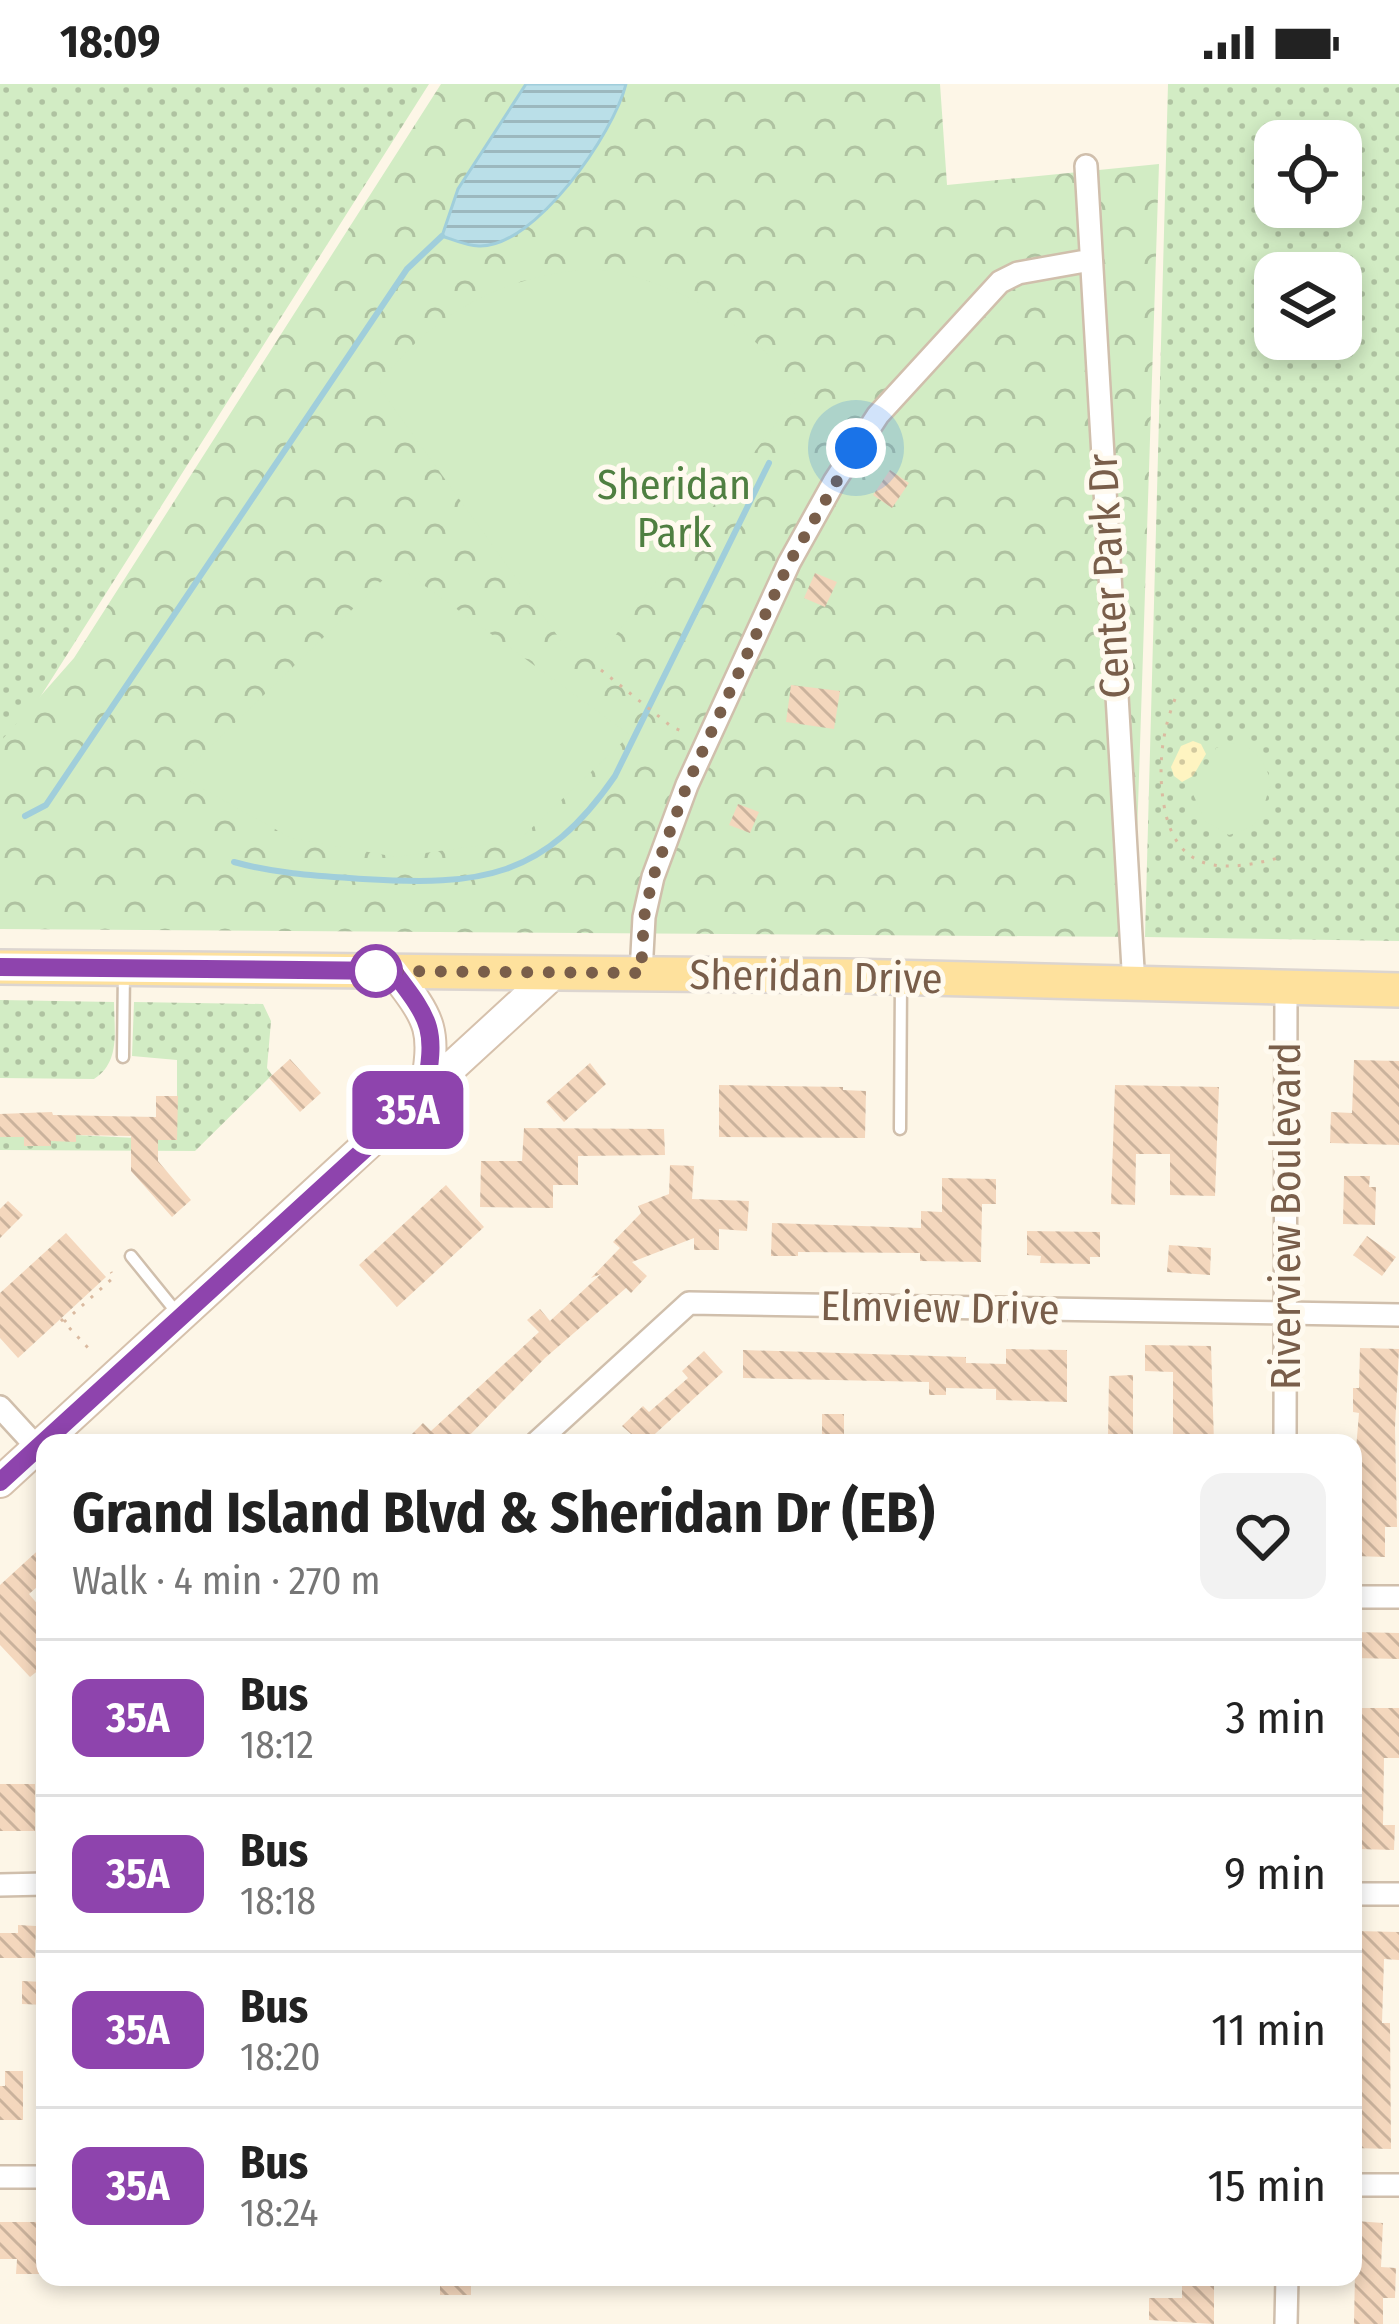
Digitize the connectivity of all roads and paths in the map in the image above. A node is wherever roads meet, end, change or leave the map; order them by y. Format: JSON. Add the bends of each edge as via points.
{"nodes":[{"id":1,"x":1086,"y":166,"type":"dead end"},
{"id":2,"x":1091,"y":260,"type":"junction"},
{"id":3,"x":601,"y":670,"type":"dead end"},
{"id":4,"x":1175,"y":699,"type":"dead end"},
{"id":5,"x":666,"y":723,"type":"dead end"},
{"id":6,"x":1282,"y":857,"type":"dead end"},
{"id":7,"x":0,"y":967,"type":"edge"},
{"id":8,"x":124,"y":969,"type":"junction"},
{"id":9,"x":393,"y":971,"type":"junction"},
{"id":10,"x":554,"y":973,"type":"junction"},
{"id":11,"x":641,"y":973,"type":"junction"},
{"id":12,"x":901,"y":978,"type":"junction"},
{"id":13,"x":1134,"y":986,"type":"junction"},
{"id":14,"x":1286,"y":988,"type":"junction"},
{"id":15,"x":1399,"y":990,"type":"edge"},
{"id":16,"x":123,"y":1057,"type":"dead end"},
{"id":17,"x":425,"y":1094,"type":"junction"},
{"id":18,"x":900,"y":1129,"type":"dead end"},
{"id":19,"x":130,"y":1256,"type":"dead end"},
{"id":20,"x":111,"y":1272,"type":"dead end"},
{"id":21,"x":1286,"y":1314,"type":"junction"},
{"id":22,"x":1399,"y":1315,"type":"edge"},
{"id":23,"x":181,"y":1318,"type":"junction"},
{"id":24,"x":92,"y":1352,"type":"dead end"},
{"id":25,"x":0,"y":1407,"type":"edge"},
{"id":26,"x":60,"y":1434,"type":"edge"},
{"id":27,"x":546,"y":1434,"type":"edge"},
{"id":28,"x":1285,"y":1434,"type":"edge"},
{"id":29,"x":36,"y":1447,"type":"edge"},
{"id":30,"x":36,"y":1456,"type":"edge"},
{"id":31,"x":0,"y":1482,"type":"edge"},
{"id":32,"x":1362,"y":1597,"type":"edge"},
{"id":33,"x":1399,"y":1598,"type":"edge"},
{"id":34,"x":0,"y":1885,"type":"edge"},
{"id":35,"x":36,"y":1885,"type":"edge"},
{"id":36,"x":1362,"y":1894,"type":"edge"},
{"id":37,"x":1399,"y":1894,"type":"edge"},
{"id":38,"x":0,"y":2177,"type":"edge"},
{"id":39,"x":36,"y":2177,"type":"edge"},
{"id":40,"x":1362,"y":2185,"type":"edge"},
{"id":41,"x":1399,"y":2185,"type":"edge"},
{"id":42,"x":1287,"y":2286,"type":"edge"},
{"id":43,"x":1286,"y":2324,"type":"edge"}],
"edges":[{"from":1,"to":2,"type":"street","name":"Center Park Dr"},
{"from":2,"to":11,"type":"street","via":[[1000,282],[878,415],[834,482],[687,785],[653,877]]},
{"from":2,"to":13,"type":"street","name":"Center Park Dr"},
{"from":3,"to":5,"type":"path"},
{"from":4,"to":6,"type":"path","via":[[1161,773],[1175,843],[1211,865],[1240,868]]},
{"from":7,"to":8,"type":"main road","name":"Sheridan Drive"},
{"from":8,"to":9,"type":"main road","name":"Sheridan Drive"},
{"from":8,"to":16,"type":"lane"},
{"from":9,"to":10,"type":"main road","name":"Sheridan Drive"},
{"from":9,"to":17,"type":"main road","via":[[429,1022]]},
{"from":10,"to":11,"type":"main road","name":"Sheridan Drive"},
{"from":10,"to":17,"type":"main road"},
{"from":11,"to":12,"type":"main road","name":"Sheridan Drive"},
{"from":12,"to":13,"type":"main road","name":"Sheridan Drive"},
{"from":12,"to":18,"type":"lane"},
{"from":13,"to":14,"type":"main road","name":"Sheridan Drive"},
{"from":14,"to":15,"type":"main road","name":"Sheridan Drive"},
{"from":14,"to":21,"type":"street","name":"Riverview Boulevard"},
{"from":17,"to":23,"type":"main road"},
{"from":19,"to":23,"type":"lane"},
{"from":20,"to":24,"type":"path","via":[[62,1320]]},
{"from":21,"to":22,"type":"street","name":"Elmview Drive"},
{"from":21,"to":27,"type":"street","name":"Elmview Drive","via":[[689,1303]]},
{"from":21,"to":28,"type":"street","name":"Riverview Boulevard"},
{"from":23,"to":26,"type":"main road"},
{"from":25,"to":29,"type":"street"},
{"from":30,"to":31,"type":"main road"},
{"from":32,"to":33,"type":"street"},
{"from":34,"to":35,"type":"street"},
{"from":36,"to":37,"type":"street"},
{"from":38,"to":39,"type":"street"},
{"from":40,"to":41,"type":"street"},
{"from":42,"to":43,"type":"street"}]}
